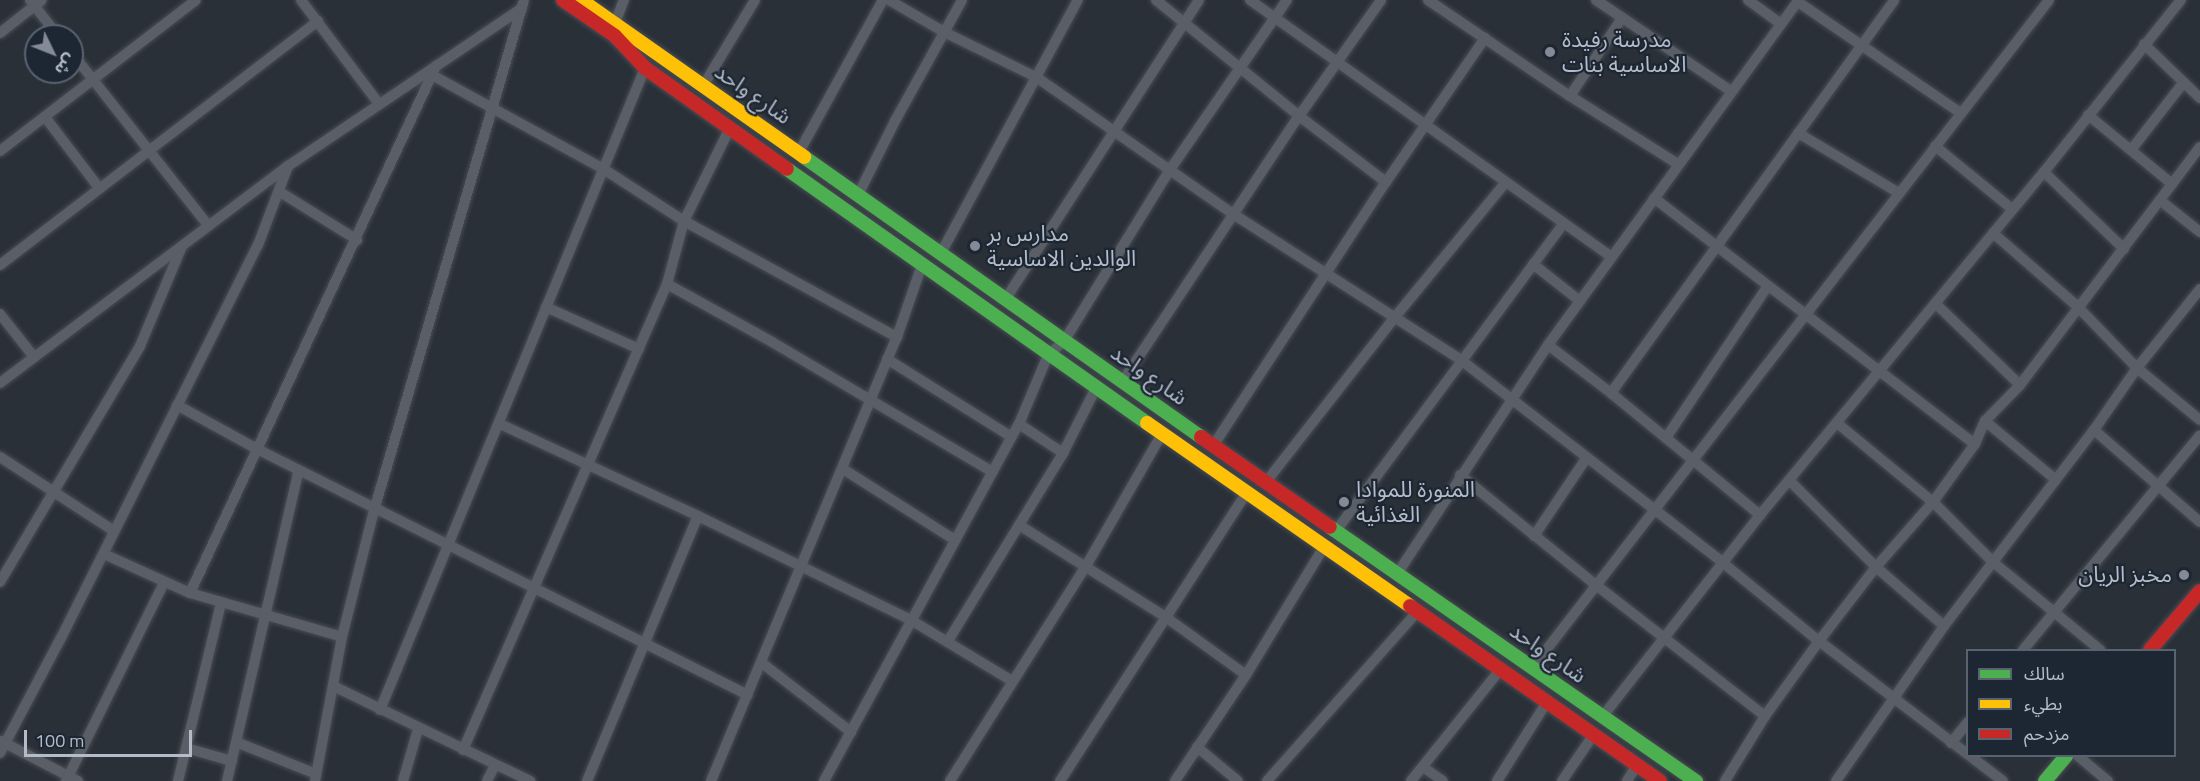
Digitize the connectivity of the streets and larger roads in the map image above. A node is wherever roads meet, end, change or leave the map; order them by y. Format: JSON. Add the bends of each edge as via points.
{"nodes":[{"id":1,"x":196,"y":0,"type":"edge"},
{"id":2,"x":302,"y":0,"type":"edge"},
{"id":3,"x":562,"y":0,"type":"edge"},
{"id":4,"x":582,"y":0,"type":"edge"},
{"id":5,"x":624,"y":0,"type":"edge"},
{"id":6,"x":755,"y":0,"type":"edge"},
{"id":7,"x":883,"y":0,"type":"edge"},
{"id":8,"x":889,"y":0,"type":"edge"},
{"id":9,"x":962,"y":0,"type":"edge"},
{"id":10,"x":1078,"y":0,"type":"edge"},
{"id":11,"x":1156,"y":0,"type":"edge"},
{"id":12,"x":1199,"y":0,"type":"edge"},
{"id":13,"x":1250,"y":0,"type":"edge"},
{"id":14,"x":1287,"y":0,"type":"edge"},
{"id":15,"x":1381,"y":0,"type":"edge"},
{"id":16,"x":1428,"y":0,"type":"edge"},
{"id":17,"x":1596,"y":0,"type":"edge"},
{"id":18,"x":1748,"y":0,"type":"edge"},
{"id":19,"x":1894,"y":0,"type":"edge"},
{"id":20,"x":2049,"y":0,"type":"edge"},
{"id":21,"x":2181,"y":0,"type":"edge"},
{"id":22,"x":1798,"y":1,"type":"edge"},
{"id":23,"x":36,"y":2,"type":"edge"},
{"id":24,"x":523,"y":4,"type":"edge"},
{"id":25,"x":1274,"y":18,"type":"junction"},
{"id":26,"x":1622,"y":18,"type":"junction"},
{"id":27,"x":318,"y":21,"type":"junction"},
{"id":28,"x":1183,"y":22,"type":"junction"},
{"id":29,"x":615,"y":23,"type":"junction"},
{"id":30,"x":50,"y":24,"type":"edge"},
{"id":31,"x":1781,"y":24,"type":"junction"},
{"id":32,"x":944,"y":32,"type":"junction"},
{"id":33,"x":0,"y":33,"type":"edge"},
{"id":34,"x":1485,"y":38,"type":"junction"},
{"id":35,"x":2144,"y":44,"type":"junction"},
{"id":36,"x":1862,"y":45,"type":"junction"},
{"id":37,"x":1337,"y":63,"type":"junction"},
{"id":38,"x":84,"y":68,"type":"edge"},
{"id":39,"x":645,"y":68,"type":"junction"},
{"id":40,"x":1239,"y":69,"type":"junction"},
{"id":41,"x":434,"y":70,"type":"junction"},
{"id":42,"x":1036,"y":77,"type":"junction"},
{"id":43,"x":93,"y":80,"type":"junction"},
{"id":44,"x":2184,"y":82,"type":"junction"},
{"id":45,"x":703,"y":86,"type":"junction"},
{"id":46,"x":1731,"y":91,"type":"junction"},
{"id":47,"x":1570,"y":96,"type":"junction"},
{"id":48,"x":2200,"y":98,"type":"edge"},
{"id":49,"x":379,"y":104,"type":"junction"},
{"id":50,"x":492,"y":105,"type":"junction"},
{"id":51,"x":1961,"y":113,"type":"junction"},
{"id":52,"x":2088,"y":115,"type":"junction"},
{"id":53,"x":1299,"y":116,"type":"junction"},
{"id":54,"x":45,"y":117,"type":"junction"},
{"id":55,"x":1424,"y":126,"type":"junction"},
{"id":56,"x":730,"y":128,"type":"junction"},
{"id":57,"x":1114,"y":132,"type":"junction"},
{"id":58,"x":1798,"y":133,"type":"junction"},
{"id":59,"x":1935,"y":146,"type":"junction"},
{"id":60,"x":2200,"y":147,"type":"edge"},
{"id":61,"x":148,"y":150,"type":"junction"},
{"id":62,"x":2131,"y":150,"type":"junction"},
{"id":63,"x":0,"y":151,"type":"edge"},
{"id":64,"x":799,"y":152,"type":"junction"},
{"id":65,"x":1678,"y":164,"type":"junction"},
{"id":66,"x":288,"y":166,"type":"junction"},
{"id":67,"x":602,"y":168,"type":"junction"},
{"id":68,"x":1169,"y":171,"type":"junction"},
{"id":69,"x":2044,"y":172,"type":"junction"},
{"id":70,"x":1386,"y":182,"type":"junction"},
{"id":71,"x":1505,"y":183,"type":"junction"},
{"id":72,"x":2172,"y":184,"type":"junction"},
{"id":73,"x":99,"y":188,"type":"junction"},
{"id":74,"x":280,"y":192,"type":"junction"},
{"id":75,"x":1899,"y":193,"type":"junction"},
{"id":76,"x":858,"y":195,"type":"junction"},
{"id":77,"x":1654,"y":198,"type":"junction"},
{"id":78,"x":2161,"y":201,"type":"junction"},
{"id":79,"x":2012,"y":209,"type":"junction"},
{"id":80,"x":1233,"y":214,"type":"junction"},
{"id":81,"x":684,"y":221,"type":"junction"},
{"id":82,"x":1564,"y":223,"type":"junction"},
{"id":83,"x":208,"y":225,"type":"junction"},
{"id":84,"x":2200,"y":232,"type":"edge"},
{"id":85,"x":1993,"y":234,"type":"junction"},
{"id":86,"x":357,"y":240,"type":"junction"},
{"id":87,"x":182,"y":246,"type":"junction"},
{"id":88,"x":1715,"y":247,"type":"junction"},
{"id":89,"x":2124,"y":249,"type":"junction"},
{"id":90,"x":941,"y":254,"type":"junction"},
{"id":91,"x":1611,"y":257,"type":"junction"},
{"id":92,"x":1533,"y":264,"type":"junction"},
{"id":93,"x":0,"y":265,"type":"edge"},
{"id":94,"x":922,"y":265,"type":"junction"},
{"id":95,"x":1325,"y":273,"type":"junction"},
{"id":96,"x":667,"y":284,"type":"junction"},
{"id":97,"x":1767,"y":287,"type":"junction"},
{"id":98,"x":2200,"y":289,"type":"edge"},
{"id":99,"x":1005,"y":300,"type":"junction"},
{"id":100,"x":1580,"y":301,"type":"junction"},
{"id":101,"x":1935,"y":303,"type":"junction"},
{"id":102,"x":546,"y":307,"type":"junction"},
{"id":103,"x":2078,"y":308,"type":"junction"},
{"id":104,"x":0,"y":314,"type":"edge"},
{"id":105,"x":1395,"y":317,"type":"junction"},
{"id":106,"x":1806,"y":317,"type":"junction"},
{"id":107,"x":897,"y":337,"type":"junction"},
{"id":108,"x":1064,"y":341,"type":"junction"},
{"id":109,"x":1548,"y":345,"type":"junction"},
{"id":110,"x":639,"y":349,"type":"junction"},
{"id":111,"x":1048,"y":355,"type":"junction"},
{"id":112,"x":34,"y":357,"type":"junction"},
{"id":113,"x":887,"y":359,"type":"junction"},
{"id":114,"x":1461,"y":360,"type":"junction"},
{"id":115,"x":2137,"y":368,"type":"junction"},
{"id":116,"x":1879,"y":370,"type":"junction"},
{"id":117,"x":1122,"y":382,"type":"junction"},
{"id":118,"x":0,"y":383,"type":"edge"},
{"id":119,"x":2020,"y":385,"type":"junction"},
{"id":120,"x":1096,"y":388,"type":"junction"},
{"id":121,"x":1611,"y":393,"type":"junction"},
{"id":122,"x":1512,"y":398,"type":"junction"},
{"id":123,"x":871,"y":399,"type":"junction"},
{"id":124,"x":177,"y":405,"type":"junction"},
{"id":125,"x":2200,"y":420,"type":"edge"},
{"id":126,"x":1985,"y":421,"type":"junction"},
{"id":127,"x":1837,"y":423,"type":"junction"},
{"id":128,"x":500,"y":424,"type":"junction"},
{"id":129,"x":1019,"y":424,"type":"junction"},
{"id":130,"x":2094,"y":430,"type":"junction"},
{"id":131,"x":1162,"y":434,"type":"junction"},
{"id":132,"x":2200,"y":435,"type":"edge"},
{"id":133,"x":1011,"y":437,"type":"junction"},
{"id":134,"x":1666,"y":438,"type":"junction"},
{"id":135,"x":1976,"y":444,"type":"junction"},
{"id":136,"x":1213,"y":446,"type":"junction"},
{"id":137,"x":257,"y":449,"type":"junction"},
{"id":138,"x":1063,"y":453,"type":"junction"},
{"id":139,"x":0,"y":457,"type":"edge"},
{"id":140,"x":1587,"y":457,"type":"junction"},
{"id":141,"x":1693,"y":460,"type":"junction"},
{"id":142,"x":588,"y":465,"type":"junction"},
{"id":143,"x":843,"y":469,"type":"junction"},
{"id":144,"x":299,"y":470,"type":"junction"},
{"id":145,"x":993,"y":472,"type":"junction"},
{"id":146,"x":1460,"y":474,"type":"junction"},
{"id":147,"x":1789,"y":480,"type":"junction"},
{"id":148,"x":2056,"y":480,"type":"junction"},
{"id":149,"x":1266,"y":483,"type":"junction"},
{"id":150,"x":2158,"y":488,"type":"junction"},
{"id":151,"x":1247,"y":492,"type":"junction"},
{"id":152,"x":54,"y":493,"type":"junction"},
{"id":153,"x":1933,"y":502,"type":"junction"},
{"id":154,"x":375,"y":507,"type":"junction"},
{"id":155,"x":1655,"y":509,"type":"junction"},
{"id":156,"x":1760,"y":515,"type":"junction"},
{"id":157,"x":698,"y":516,"type":"junction"},
{"id":158,"x":2200,"y":522,"type":"edge"},
{"id":159,"x":1019,"y":525,"type":"junction"},
{"id":160,"x":114,"y":531,"type":"junction"},
{"id":161,"x":1336,"y":531,"type":"junction"},
{"id":162,"x":1534,"y":536,"type":"junction"},
{"id":163,"x":955,"y":540,"type":"junction"},
{"id":164,"x":450,"y":545,"type":"junction"},
{"id":165,"x":1325,"y":545,"type":"junction"},
{"id":166,"x":104,"y":554,"type":"junction"},
{"id":167,"x":1722,"y":562,"type":"junction"},
{"id":168,"x":1993,"y":562,"type":"junction"},
{"id":169,"x":803,"y":566,"type":"junction"},
{"id":170,"x":1086,"y":566,"type":"junction"},
{"id":171,"x":1876,"y":567,"type":"junction"},
{"id":172,"x":1397,"y":574,"type":"junction"},
{"id":173,"x":0,"y":582,"type":"edge"},
{"id":174,"x":164,"y":583,"type":"junction"},
{"id":175,"x":1596,"y":585,"type":"junction"},
{"id":176,"x":535,"y":590,"type":"junction"},
{"id":177,"x":2200,"y":591,"type":"edge"},
{"id":178,"x":190,"y":593,"type":"junction"},
{"id":179,"x":221,"y":603,"type":"junction"},
{"id":180,"x":2054,"y":611,"type":"junction"},
{"id":181,"x":1417,"y":612,"type":"junction"},
{"id":182,"x":264,"y":616,"type":"junction"},
{"id":183,"x":1167,"y":618,"type":"junction"},
{"id":184,"x":911,"y":620,"type":"junction"},
{"id":185,"x":1944,"y":626,"type":"junction"},
{"id":186,"x":1665,"y":636,"type":"junction"},
{"id":187,"x":342,"y":638,"type":"junction"},
{"id":188,"x":948,"y":641,"type":"junction"},
{"id":189,"x":1819,"y":641,"type":"junction"},
{"id":190,"x":645,"y":643,"type":"junction"},
{"id":191,"x":2025,"y":649,"type":"edge"},
{"id":192,"x":2098,"y":649,"type":"edge"},
{"id":193,"x":2152,"y":649,"type":"edge"},
{"id":194,"x":762,"y":663,"type":"junction"},
{"id":195,"x":1533,"y":668,"type":"junction"},
{"id":196,"x":1500,"y":670,"type":"junction"},
{"id":197,"x":1246,"y":675,"type":"junction"},
{"id":198,"x":1012,"y":681,"type":"junction"},
{"id":199,"x":333,"y":686,"type":"junction"},
{"id":200,"x":748,"y":695,"type":"junction"},
{"id":201,"x":1893,"y":696,"type":"junction"},
{"id":202,"x":1547,"y":702,"type":"junction"},
{"id":203,"x":380,"y":710,"type":"junction"},
{"id":204,"x":1603,"y":716,"type":"junction"},
{"id":205,"x":1765,"y":716,"type":"junction"},
{"id":206,"x":1966,"y":724,"type":"edge"},
{"id":207,"x":418,"y":729,"type":"junction"},
{"id":208,"x":850,"y":732,"type":"junction"},
{"id":209,"x":1594,"y":734,"type":"junction"},
{"id":210,"x":236,"y":742,"type":"junction"},
{"id":211,"x":1951,"y":743,"type":"junction"},
{"id":212,"x":2,"y":745,"type":"edge"},
{"id":213,"x":1197,"y":747,"type":"junction"},
{"id":214,"x":186,"y":748,"type":"junction"},
{"id":215,"x":463,"y":750,"type":"junction"},
{"id":216,"x":1966,"y":754,"type":"edge"},
{"id":217,"x":1970,"y":757,"type":"edge"},
{"id":218,"x":2065,"y":757,"type":"edge"},
{"id":219,"x":2079,"y":757,"type":"edge"},
{"id":220,"x":232,"y":761,"type":"junction"},
{"id":221,"x":495,"y":765,"type":"junction"},
{"id":222,"x":1637,"y":765,"type":"junction"},
{"id":223,"x":1423,"y":767,"type":"junction"},
{"id":224,"x":315,"y":778,"type":"edge"},
{"id":225,"x":70,"y":779,"type":"edge"},
{"id":226,"x":178,"y":781,"type":"edge"},
{"id":227,"x":227,"y":781,"type":"edge"},
{"id":228,"x":403,"y":781,"type":"edge"},
{"id":229,"x":487,"y":781,"type":"edge"},
{"id":230,"x":530,"y":781,"type":"edge"},
{"id":231,"x":587,"y":781,"type":"edge"},
{"id":232,"x":711,"y":781,"type":"edge"},
{"id":233,"x":824,"y":781,"type":"edge"},
{"id":234,"x":950,"y":781,"type":"edge"},
{"id":235,"x":1060,"y":781,"type":"edge"},
{"id":236,"x":1175,"y":781,"type":"edge"},
{"id":237,"x":1238,"y":781,"type":"edge"},
{"id":238,"x":1267,"y":781,"type":"edge"},
{"id":239,"x":1411,"y":781,"type":"edge"},
{"id":240,"x":1443,"y":781,"type":"edge"},
{"id":241,"x":1497,"y":781,"type":"edge"},
{"id":242,"x":1562,"y":781,"type":"edge"},
{"id":243,"x":1627,"y":781,"type":"edge"},
{"id":244,"x":1660,"y":781,"type":"edge"},
{"id":245,"x":1696,"y":781,"type":"edge"},
{"id":246,"x":1725,"y":781,"type":"edge"},
{"id":247,"x":1836,"y":781,"type":"edge"},
{"id":248,"x":2002,"y":781,"type":"edge"},
{"id":249,"x":2045,"y":781,"type":"edge"},
{"id":250,"x":2108,"y":781,"type":"edge"}],
"edges":[{"from":1,"to":43,"type":"street"},
{"from":2,"to":27,"type":"street"},
{"from":3,"to":39,"type":"street","name":"شارع واحد","via":[[615,36]]},
{"from":4,"to":29,"type":"street","name":"شارع واحد"},
{"from":5,"to":29,"type":"street"},
{"from":6,"to":45,"type":"street"},
{"from":7,"to":64,"type":"street"},
{"from":8,"to":32,"type":"street"},
{"from":9,"to":32,"type":"street"},
{"from":10,"to":42,"type":"street"},
{"from":11,"to":28,"type":"street"},
{"from":12,"to":28,"type":"street"},
{"from":13,"to":25,"type":"street"},
{"from":14,"to":25,"type":"street"},
{"from":15,"to":37,"type":"street"},
{"from":16,"to":34,"type":"street"},
{"from":17,"to":26,"type":"street"},
{"from":18,"to":31,"type":"street"},
{"from":19,"to":36,"type":"street"},
{"from":20,"to":51,"type":"street"},
{"from":21,"to":35,"type":"street"},
{"from":22,"to":31,"type":"street"},
{"from":22,"to":36,"type":"street"},
{"from":23,"to":30,"type":"street"},
{"from":23,"to":33,"type":"street"},
{"from":24,"to":41,"type":"street"},
{"from":24,"to":50,"type":"street"},
{"from":25,"to":37,"type":"street"},
{"from":25,"to":40,"type":"street"},
{"from":26,"to":46,"type":"street"},
{"from":26,"to":47,"type":"street"},
{"from":27,"to":49,"type":"street"},
{"from":27,"to":61,"type":"street"},
{"from":28,"to":40,"type":"street"},
{"from":28,"to":57,"type":"street"},
{"from":29,"to":45,"type":"street","name":"شارع واحد"},
{"from":31,"to":46,"type":"street"},
{"from":32,"to":42,"type":"street"},
{"from":32,"to":76,"type":"street"},
{"from":34,"to":47,"type":"street"},
{"from":34,"to":55,"type":"street"},
{"from":35,"to":44,"type":"street"},
{"from":35,"to":52,"type":"street"},
{"from":36,"to":51,"type":"street"},
{"from":36,"to":58,"type":"street"},
{"from":37,"to":53,"type":"street"},
{"from":37,"to":55,"type":"street"},
{"from":38,"to":43,"type":"street"},
{"from":39,"to":56,"type":"street","name":"شارع واحد"},
{"from":39,"to":67,"type":"street"},
{"from":40,"to":53,"type":"street"},
{"from":40,"to":68,"type":"street"},
{"from":41,"to":49,"type":"street"},
{"from":41,"to":50,"type":"street"},
{"from":41,"to":86,"type":"street"},
{"from":42,"to":57,"type":"street"},
{"from":42,"to":90,"type":"street"},
{"from":43,"to":54,"type":"street"},
{"from":43,"to":61,"type":"street"},
{"from":44,"to":48,"type":"street"},
{"from":44,"to":62,"type":"street"},
{"from":45,"to":64,"type":"street","name":"شارع واحد"},
{"from":46,"to":65,"type":"street"},
{"from":47,"to":65,"type":"street"},
{"from":49,"to":66,"type":"street"},
{"from":50,"to":67,"type":"street"},
{"from":50,"to":154,"type":"street"},
{"from":51,"to":59,"type":"street"},
{"from":52,"to":62,"type":"street"},
{"from":52,"to":69,"type":"street"},
{"from":53,"to":70,"type":"street"},
{"from":53,"to":80,"type":"street"},
{"from":54,"to":63,"type":"street"},
{"from":54,"to":73,"type":"street"},
{"from":55,"to":70,"type":"street"},
{"from":55,"to":71,"type":"street"},
{"from":56,"to":81,"type":"street"},
{"from":56,"to":94,"type":"street","name":"شارع واحد"},
{"from":57,"to":68,"type":"street"},
{"from":57,"to":99,"type":"street"},
{"from":58,"to":75,"type":"street"},
{"from":58,"to":88,"type":"street"},
{"from":59,"to":75,"type":"street"},
{"from":59,"to":79,"type":"street"},
{"from":60,"to":72,"type":"street"},
{"from":61,"to":73,"type":"street"},
{"from":61,"to":83,"type":"street"},
{"from":62,"to":72,"type":"street"},
{"from":64,"to":76,"type":"street","name":"شارع واحد"},
{"from":65,"to":77,"type":"street"},
{"from":66,"to":74,"type":"street"},
{"from":66,"to":83,"type":"street"},
{"from":67,"to":81,"type":"street"},
{"from":67,"to":102,"type":"street"},
{"from":68,"to":80,"type":"street"},
{"from":68,"to":108,"type":"street"},
{"from":69,"to":79,"type":"street"},
{"from":69,"to":89,"type":"street"},
{"from":70,"to":95,"type":"street"},
{"from":71,"to":82,"type":"street"},
{"from":71,"to":105,"type":"street"},
{"from":72,"to":78,"type":"street"},
{"from":73,"to":93,"type":"street"},
{"from":74,"to":86,"type":"street"},
{"from":74,"to":124,"type":"street"},
{"from":75,"to":106,"type":"street"},
{"from":76,"to":90,"type":"street","name":"شارع واحد"},
{"from":77,"to":88,"type":"street"},
{"from":77,"to":91,"type":"street"},
{"from":78,"to":84,"type":"street"},
{"from":78,"to":89,"type":"street"},
{"from":79,"to":85,"type":"street"},
{"from":80,"to":95,"type":"street"},
{"from":80,"to":117,"type":"street"},
{"from":81,"to":96,"type":"street"},
{"from":81,"to":107,"type":"street"},
{"from":82,"to":91,"type":"street"},
{"from":82,"to":92,"type":"street"},
{"from":83,"to":87,"type":"street"},
{"from":85,"to":101,"type":"street"},
{"from":85,"to":103,"type":"street"},
{"from":86,"to":137,"type":"street"},
{"from":87,"to":112,"type":"street"},
{"from":87,"to":152,"type":"street","via":[[140,346]]},
{"from":88,"to":97,"type":"street"},
{"from":88,"to":121,"type":"street"},
{"from":89,"to":103,"type":"street"},
{"from":90,"to":99,"type":"street","name":"شارع واحد"},
{"from":91,"to":100,"type":"street"},
{"from":92,"to":100,"type":"street"},
{"from":92,"to":114,"type":"street"},
{"from":94,"to":107,"type":"street"},
{"from":94,"to":111,"type":"street","name":"شارع واحد"},
{"from":95,"to":105,"type":"street"},
{"from":95,"to":136,"type":"street"},
{"from":96,"to":110,"type":"street"},
{"from":96,"to":123,"type":"street"},
{"from":97,"to":106,"type":"street"},
{"from":97,"to":134,"type":"street"},
{"from":98,"to":115,"type":"street"},
{"from":99,"to":108,"type":"street","name":"شارع واحد"},
{"from":100,"to":109,"type":"street"},
{"from":101,"to":116,"type":"street"},
{"from":101,"to":119,"type":"street"},
{"from":102,"to":110,"type":"street"},
{"from":102,"to":128,"type":"street"},
{"from":103,"to":115,"type":"street"},
{"from":103,"to":119,"type":"street"},
{"from":104,"to":112,"type":"street"},
{"from":105,"to":114,"type":"street"},
{"from":105,"to":149,"type":"street"},
{"from":106,"to":116,"type":"street"},
{"from":106,"to":141,"type":"street"},
{"from":107,"to":113,"type":"street"},
{"from":108,"to":111,"type":"street"},
{"from":108,"to":117,"type":"street","name":"شارع واحد"},
{"from":109,"to":121,"type":"street"},
{"from":109,"to":122,"type":"street"},
{"from":110,"to":142,"type":"street"},
{"from":111,"to":120,"type":"street","name":"شارع واحد"},
{"from":111,"to":129,"type":"street"},
{"from":112,"to":118,"type":"street"},
{"from":113,"to":123,"type":"street"},
{"from":113,"to":133,"type":"street"},
{"from":114,"to":122,"type":"street"},
{"from":114,"to":161,"type":"street"},
{"from":115,"to":125,"type":"street"},
{"from":115,"to":130,"type":"street"},
{"from":116,"to":127,"type":"street"},
{"from":116,"to":135,"type":"street"},
{"from":117,"to":136,"type":"street","name":"شارع واحد"},
{"from":119,"to":126,"type":"street"},
{"from":120,"to":131,"type":"street","name":"شارع واحد"},
{"from":120,"to":138,"type":"street"},
{"from":121,"to":134,"type":"street"},
{"from":122,"to":140,"type":"street"},
{"from":122,"to":146,"type":"street"},
{"from":123,"to":143,"type":"street"},
{"from":123,"to":145,"type":"street"},
{"from":124,"to":137,"type":"street"},
{"from":124,"to":160,"type":"street"},
{"from":126,"to":135,"type":"street"},
{"from":126,"to":148,"type":"street"},
{"from":127,"to":147,"type":"street"},
{"from":127,"to":153,"type":"street"},
{"from":128,"to":142,"type":"street"},
{"from":128,"to":164,"type":"street"},
{"from":129,"to":133,"type":"street"},
{"from":129,"to":138,"type":"street"},
{"from":130,"to":148,"type":"street"},
{"from":130,"to":150,"type":"street"},
{"from":131,"to":151,"type":"street","name":"شارع واحد"},
{"from":131,"to":170,"type":"street"},
{"from":132,"to":150,"type":"street"},
{"from":133,"to":145,"type":"street"},
{"from":134,"to":141,"type":"street"},
{"from":135,"to":153,"type":"street"},
{"from":136,"to":149,"type":"street","name":"شارع واحد"},
{"from":137,"to":144,"type":"street"},
{"from":137,"to":178,"type":"street"},
{"from":138,"to":159,"type":"street"},
{"from":139,"to":152,"type":"street"},
{"from":140,"to":155,"type":"street"},
{"from":140,"to":162,"type":"street"},
{"from":141,"to":155,"type":"street"},
{"from":141,"to":156,"type":"street"},
{"from":142,"to":157,"type":"street"},
{"from":142,"to":176,"type":"street"},
{"from":143,"to":163,"type":"street"},
{"from":143,"to":169,"type":"street"},
{"from":144,"to":154,"type":"street"},
{"from":144,"to":182,"type":"street"},
{"from":145,"to":163,"type":"street"},
{"from":146,"to":162,"type":"street"},
{"from":146,"to":172,"type":"street"},
{"from":147,"to":156,"type":"street"},
{"from":147,"to":171,"type":"street"},
{"from":148,"to":168,"type":"street"},
{"from":149,"to":161,"type":"street","name":"شارع واحد"},
{"from":150,"to":158,"type":"street"},
{"from":150,"to":180,"type":"street"},
{"from":151,"to":165,"type":"street","name":"شارع واحد"},
{"from":151,"to":183,"type":"street"},
{"from":152,"to":160,"type":"street"},
{"from":152,"to":173,"type":"street"},
{"from":153,"to":168,"type":"street"},
{"from":153,"to":171,"type":"street"},
{"from":154,"to":164,"type":"street"},
{"from":154,"to":187,"type":"street"},
{"from":155,"to":167,"type":"street"},
{"from":155,"to":175,"type":"street"},
{"from":156,"to":167,"type":"street"},
{"from":157,"to":169,"type":"street"},
{"from":157,"to":190,"type":"street"},
{"from":159,"to":170,"type":"street"},
{"from":159,"to":188,"type":"street"},
{"from":160,"to":166,"type":"street"},
{"from":161,"to":172,"type":"street","name":"شارع واحد"},
{"from":162,"to":175,"type":"street"},
{"from":163,"to":184,"type":"street"},
{"from":164,"to":176,"type":"street"},
{"from":164,"to":203,"type":"street"},
{"from":165,"to":181,"type":"street","name":"شارع واحد"},
{"from":165,"to":197,"type":"street"},
{"from":166,"to":174,"type":"street"},
{"from":166,"to":212,"type":"street"},
{"from":167,"to":186,"type":"street"},
{"from":167,"to":189,"type":"street"},
{"from":168,"to":180,"type":"street"},
{"from":168,"to":185,"type":"street"},
{"from":169,"to":184,"type":"street"},
{"from":169,"to":194,"type":"street"},
{"from":170,"to":183,"type":"street"},
{"from":170,"to":198,"type":"street"},
{"from":171,"to":185,"type":"street"},
{"from":171,"to":189,"type":"street"},
{"from":172,"to":195,"type":"street","name":"شارع واحد"},
{"from":174,"to":178,"type":"street"},
{"from":174,"to":225,"type":"street"},
{"from":175,"to":186,"type":"street"},
{"from":175,"to":195,"type":"street"},
{"from":176,"to":190,"type":"street"},
{"from":176,"to":215,"type":"street"},
{"from":177,"to":193,"type":"street"},
{"from":178,"to":179,"type":"street"},
{"from":179,"to":182,"type":"street"},
{"from":179,"to":214,"type":"street"},
{"from":180,"to":191,"type":"street"},
{"from":180,"to":192,"type":"street"},
{"from":181,"to":196,"type":"street","name":"شارع واحد"},
{"from":181,"to":238,"type":"street"},
{"from":182,"to":187,"type":"street"},
{"from":182,"to":210,"type":"street"},
{"from":183,"to":197,"type":"street"},
{"from":183,"to":235,"type":"street"},
{"from":184,"to":188,"type":"street"},
{"from":184,"to":208,"type":"street"},
{"from":185,"to":201,"type":"street"},
{"from":186,"to":204,"type":"street"},
{"from":186,"to":205,"type":"street"},
{"from":187,"to":199,"type":"street"},
{"from":188,"to":198,"type":"street"},
{"from":189,"to":201,"type":"street"},
{"from":189,"to":205,"type":"street"},
{"from":190,"to":200,"type":"street"},
{"from":190,"to":231,"type":"street"},
{"from":194,"to":200,"type":"street"},
{"from":194,"to":208,"type":"street"},
{"from":195,"to":204,"type":"street","name":"شارع واحد"},
{"from":196,"to":202,"type":"street","name":"شارع واحد"},
{"from":196,"to":223,"type":"street"},
{"from":197,"to":213,"type":"street"},
{"from":198,"to":234,"type":"street"},
{"from":199,"to":203,"type":"street"},
{"from":199,"to":224,"type":"street"},
{"from":200,"to":232,"type":"street"},
{"from":201,"to":211,"type":"street"},
{"from":201,"to":247,"type":"street"},
{"from":202,"to":209,"type":"street","name":"شارع واحد"},
{"from":202,"to":241,"type":"street"},
{"from":203,"to":207,"type":"street"},
{"from":204,"to":245,"type":"street","name":"شارع واحد"},
{"from":205,"to":246,"type":"street"},
{"from":206,"to":211,"type":"street"},
{"from":207,"to":215,"type":"street"},
{"from":207,"to":228,"type":"street"},
{"from":208,"to":233,"type":"street"},
{"from":209,"to":222,"type":"street","name":"شارع واحد"},
{"from":209,"to":242,"type":"street"},
{"from":210,"to":220,"type":"street"},
{"from":210,"to":224,"type":"street"},
{"from":211,"to":216,"type":"street"},
{"from":212,"to":225,"type":"street"},
{"from":213,"to":236,"type":"street"},
{"from":213,"to":237,"type":"street"},
{"from":214,"to":220,"type":"street"},
{"from":214,"to":226,"type":"street"},
{"from":215,"to":221,"type":"street"},
{"from":217,"to":248,"type":"street"},
{"from":218,"to":249,"type":"street"},
{"from":219,"to":250,"type":"street"},
{"from":220,"to":227,"type":"street"},
{"from":221,"to":229,"type":"street"},
{"from":221,"to":230,"type":"street"},
{"from":222,"to":243,"type":"street"},
{"from":222,"to":244,"type":"street","name":"شارع واحد"},
{"from":223,"to":239,"type":"street"},
{"from":223,"to":240,"type":"street"}]}
